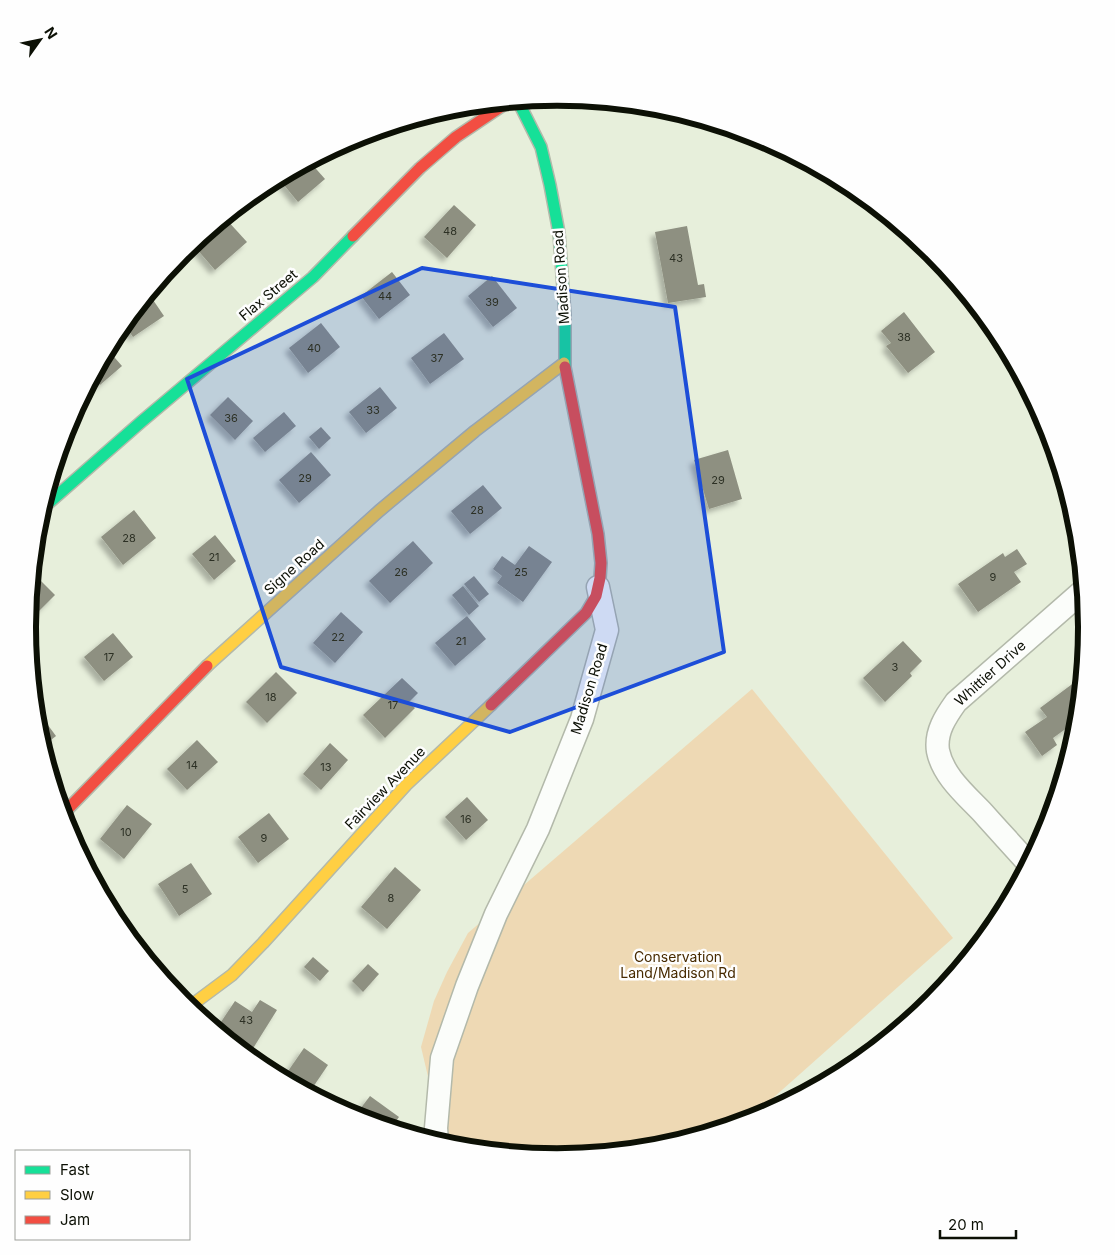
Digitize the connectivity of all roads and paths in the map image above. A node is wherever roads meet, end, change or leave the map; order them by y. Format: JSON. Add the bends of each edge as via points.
{"nodes":[{"id":1,"x":521,"y":107,"type":"edge"},
{"id":2,"x":495,"y":110,"type":"edge"},
{"id":3,"x":564,"y":363,"type":"junction"},
{"id":4,"x":52,"y":500,"type":"edge"},
{"id":5,"x":598,"y":588,"type":"junction"},
{"id":6,"x":1078,"y":595,"type":"edge"},
{"id":7,"x":69,"y":808,"type":"edge"},
{"id":8,"x":1024,"y":859,"type":"edge"},
{"id":9,"x":196,"y":1002,"type":"edge"},
{"id":10,"x":436,"y":1134,"type":"edge"}],
"edges":[{"from":1,"to":3,"type":"street","name":"Madison Road","via":[[540,147],[559,233]]},
{"from":2,"to":4,"type":"street","name":"Flax Street","via":[[456,136],[313,277]]},
{"from":3,"to":5,"type":"street","name":"Madison Road","via":[[598,534]]},
{"from":3,"to":7,"type":"street","name":"Signe Road","via":[[379,510],[199,673]]},
{"from":5,"to":9,"type":"street","name":"Fairview Avenue","via":[[586,613],[406,785],[232,975]]},
{"from":5,"to":10,"type":"street","name":"Madison Road","via":[[607,630],[582,718],[538,829],[496,914],[467,986],[442,1058]]},
{"from":6,"to":8,"type":"street","name":"Whittier Drive","via":[[956,702],[942,722],[938,750],[943,766]]}]}
